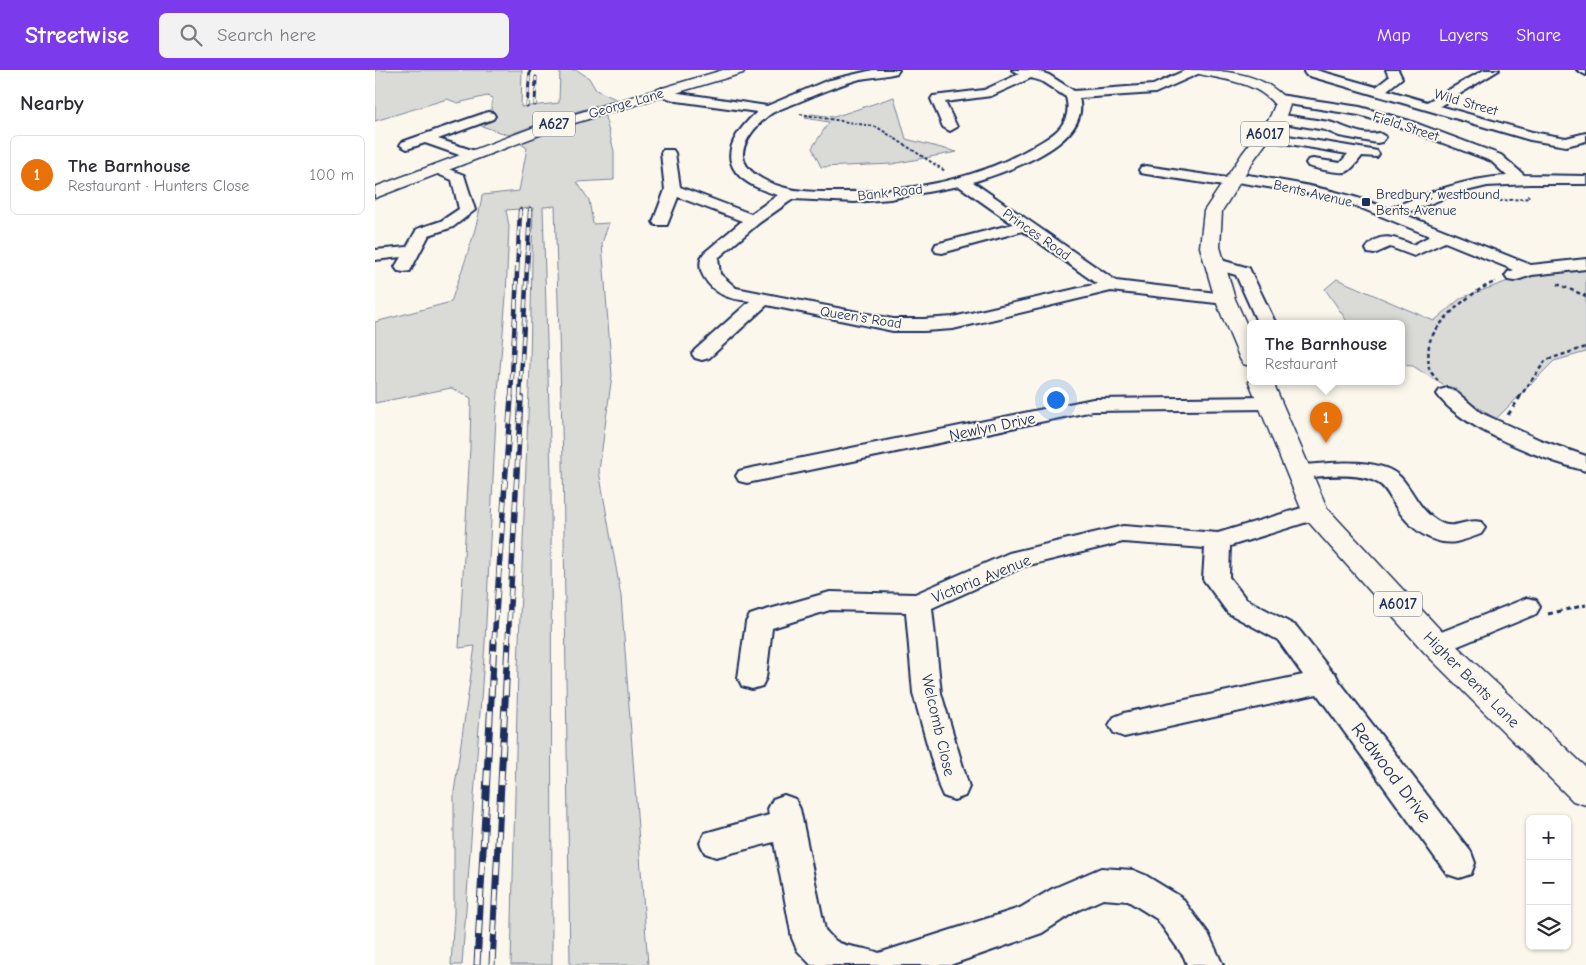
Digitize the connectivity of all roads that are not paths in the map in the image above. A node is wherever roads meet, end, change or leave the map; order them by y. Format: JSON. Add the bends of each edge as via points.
{"nodes":[{"id":1,"x":738,"y":70,"type":"edge"},
{"id":2,"x":893,"y":70,"type":"edge"},
{"id":3,"x":1018,"y":70,"type":"edge"},
{"id":4,"x":1195,"y":70,"type":"edge"},
{"id":5,"x":1200,"y":70,"type":"edge"},
{"id":6,"x":1392,"y":70,"type":"edge"},
{"id":7,"x":1493,"y":70,"type":"edge"},
{"id":8,"x":1031,"y":73,"type":"junction"},
{"id":9,"x":1308,"y":74,"type":"edge"},
{"id":10,"x":662,"y":92,"type":"junction"},
{"id":11,"x":1279,"y":92,"type":"junction"},
{"id":12,"x":1377,"y":92,"type":"junction"},
{"id":13,"x":1072,"y":95,"type":"junction"},
{"id":14,"x":1305,"y":102,"type":"junction"},
{"id":15,"x":1428,"y":107,"type":"junction"},
{"id":16,"x":769,"y":110,"type":"junction"},
{"id":17,"x":488,"y":116,"type":"dead end"},
{"id":18,"x":1285,"y":119,"type":"junction"},
{"id":19,"x":950,"y":127,"type":"dead end"},
{"id":20,"x":1264,"y":136,"type":"junction"},
{"id":21,"x":1379,"y":137,"type":"dead end"},
{"id":22,"x":1586,"y":137,"type":"edge"},
{"id":23,"x":425,"y":139,"type":"junction"},
{"id":24,"x":407,"y":145,"type":"dead end"},
{"id":25,"x":668,"y":153,"type":"dead end"},
{"id":26,"x":473,"y":155,"type":"junction"},
{"id":27,"x":1313,"y":163,"type":"dead end"},
{"id":28,"x":438,"y":169,"type":"junction"},
{"id":29,"x":1146,"y":170,"type":"dead end"},
{"id":30,"x":1232,"y":180,"type":"junction"},
{"id":31,"x":1521,"y":180,"type":"junction"},
{"id":32,"x":1586,"y":180,"type":"edge"},
{"id":33,"x":963,"y":182,"type":"junction"},
{"id":34,"x":673,"y":190,"type":"junction"},
{"id":35,"x":375,"y":193,"type":"edge"},
{"id":36,"x":790,"y":194,"type":"junction"},
{"id":37,"x":1390,"y":214,"type":"junction"},
{"id":38,"x":753,"y":220,"type":"junction"},
{"id":39,"x":661,"y":222,"type":"dead end"},
{"id":40,"x":1027,"y":225,"type":"junction"},
{"id":41,"x":1444,"y":236,"type":"junction"},
{"id":42,"x":942,"y":248,"type":"dead end"},
{"id":43,"x":1374,"y":249,"type":"dead end"},
{"id":44,"x":412,"y":251,"type":"junction"},
{"id":45,"x":375,"y":255,"type":"edge"},
{"id":46,"x":1215,"y":263,"type":"junction"},
{"id":47,"x":1586,"y":264,"type":"edge"},
{"id":48,"x":404,"y":266,"type":"dead end"},
{"id":49,"x":1529,"y":270,"type":"junction"},
{"id":50,"x":1511,"y":277,"type":"road end"},
{"id":51,"x":1111,"y":286,"type":"junction"},
{"id":52,"x":763,"y":299,"type":"junction"},
{"id":53,"x":1225,"y":299,"type":"junction"},
{"id":54,"x":1265,"y":320,"type":"edge"},
{"id":55,"x":1247,"y":349,"type":"edge"},
{"id":56,"x":702,"y":354,"type":"dead end"},
{"id":57,"x":1265,"y":392,"type":"edge"},
{"id":58,"x":1447,"y":394,"type":"road end"},
{"id":59,"x":1586,"y":464,"type":"edge"},
{"id":60,"x":1298,"y":471,"type":"junction"},
{"id":61,"x":747,"y":476,"type":"dead end"},
{"id":62,"x":1315,"y":512,"type":"junction"},
{"id":63,"x":1473,"y":528,"type":"dead end"},
{"id":64,"x":1218,"y":541,"type":"junction"},
{"id":65,"x":918,"y":604,"type":"junction"},
{"id":66,"x":1527,"y":607,"type":"road end"},
{"id":67,"x":1435,"y":645,"type":"junction"},
{"id":68,"x":752,"y":678,"type":"dead end"},
{"id":69,"x":1325,"y":681,"type":"junction"},
{"id":70,"x":1124,"y":725,"type":"dead end"},
{"id":71,"x":954,"y":787,"type":"dead end"},
{"id":72,"x":1586,"y":790,"type":"edge"},
{"id":73,"x":716,"y":843,"type":"dead end"},
{"id":74,"x":1459,"y":863,"type":"dead end"},
{"id":75,"x":866,"y":965,"type":"edge"},
{"id":76,"x":891,"y":965,"type":"edge"},
{"id":77,"x":1205,"y":965,"type":"edge"}],
"edges":[{"from":1,"to":10,"type":"main road","name":"George Lane","number":"A627"},
{"from":2,"to":16,"type":"street","via":[[830,84]]},
{"from":3,"to":8,"type":"street"},
{"from":4,"to":13,"type":"street","via":[[1155,89]]},
{"from":5,"to":11,"type":"main road"},
{"from":6,"to":12,"type":"street","via":[[1396,78]]},
{"from":7,"to":15,"type":"street"},
{"from":8,"to":13,"type":"street"},
{"from":8,"to":19,"type":"street","via":[[987,93],[937,99]]},
{"from":9,"to":12,"type":"street","name":"Wild Street"},
{"from":10,"to":16,"type":"street"},
{"from":10,"to":26,"type":"main road","name":"George Lane","number":"A627","via":[[553,125]]},
{"from":11,"to":14,"type":"street","name":"Field Street"},
{"from":11,"to":18,"type":"main road","number":"A6017"},
{"from":12,"to":15,"type":"street","name":"Wild Street"},
{"from":13,"to":33,"type":"street","name":"Bank Road","via":[[1075,110],[1069,126],[1053,141],[1033,154]]},
{"from":14,"to":18,"type":"street"},
{"from":14,"to":31,"type":"street","name":"Field Street","via":[[1360,111],[1405,124],[1496,158]]},
{"from":15,"to":22,"type":"street","name":"Wild Street","via":[[1552,141],[1566,142]]},
{"from":16,"to":36,"type":"street","name":"Bank Road","via":[[750,125],[736,155],[742,171],[761,184]]},
{"from":17,"to":23,"type":"street"},
{"from":18,"to":20,"type":"main road","number":"A6017"},
{"from":18,"to":21,"type":"street","via":[[1328,126],[1343,133],[1377,140]]},
{"from":20,"to":27,"type":"street","via":[[1365,153],[1343,168]]},
{"from":20,"to":30,"type":"main road","number":"A6017"},
{"from":23,"to":24,"type":"street"},
{"from":23,"to":26,"type":"street"},
{"from":25,"to":34,"type":"street"},
{"from":26,"to":28,"type":"main road","name":"George Lane","number":"A627"},
{"from":28,"to":35,"type":"main road","name":"George Lane","number":"A627"},
{"from":28,"to":44,"type":"street","via":[[459,178],[467,210],[447,224],[423,232]]},
{"from":29,"to":30,"type":"street","name":"Bents Avenue"},
{"from":30,"to":37,"type":"street","name":"Bents Avenue","via":[[1333,195]]},
{"from":30,"to":46,"type":"main road","number":"A6017","via":[[1213,211],[1210,247]]},
{"from":31,"to":32,"type":"street"},
{"from":31,"to":37,"type":"street","via":[[1475,184]]},
{"from":33,"to":36,"type":"street","name":"Bank Road","via":[[878,195],[830,197]]},
{"from":33,"to":40,"type":"street","name":"Princes Road"},
{"from":34,"to":38,"type":"street"},
{"from":34,"to":39,"type":"street"},
{"from":36,"to":38,"type":"street","name":"Queen's Road"},
{"from":37,"to":41,"type":"street","name":"Bents Avenue"},
{"from":38,"to":52,"type":"street","name":"Queen's Road","via":[[710,257],[710,275],[715,283],[730,292]]},
{"from":40,"to":42,"type":"street"},
{"from":40,"to":51,"type":"street","name":"Princes Road"},
{"from":41,"to":43,"type":"street","via":[[1414,251],[1389,241]]},
{"from":41,"to":49,"type":"street","name":"Bents Avenue"},
{"from":44,"to":45,"type":"street"},
{"from":44,"to":48,"type":"street"},
{"from":46,"to":53,"type":"main road","number":"A6017"},
{"from":46,"to":54,"type":"street","via":[[1243,272]]},
{"from":47,"to":49,"type":"street"},
{"from":49,"to":50,"type":"street"},
{"from":51,"to":52,"type":"street","name":"Queen's Road","via":[[953,323],[924,325],[893,325]]},
{"from":51,"to":53,"type":"street","name":"Queen's Road"},
{"from":52,"to":56,"type":"street"},
{"from":53,"to":55,"type":"main road","number":"A6017"},
{"from":57,"to":60,"type":"main road","name":"Higher Bents Lane","number":"A6017"},
{"from":57,"to":61,"type":"street","name":"Newlyn Drive","via":[[1093,405]]},
{"from":58,"to":59,"type":"street","via":[[1474,417],[1532,445]]},
{"from":60,"to":62,"type":"main road","name":"Higher Bents Lane","number":"A6017"},
{"from":60,"to":63,"type":"street","via":[[1356,470],[1383,476],[1397,485],[1405,504],[1423,523],[1438,532],[1453,534]]},
{"from":62,"to":64,"type":"street","name":"Victoria Avenue"},
{"from":62,"to":67,"type":"main road","name":"Higher Bents Lane","number":"A6017"},
{"from":64,"to":65,"type":"street","name":"Victoria Avenue","via":[[1123,534],[1018,559]]},
{"from":64,"to":69,"type":"street","name":"Redwood Drive","via":[[1216,579],[1237,606],[1287,633]]},
{"from":65,"to":68,"type":"street","name":"Victoria Avenue","via":[[830,601],[759,622]]},
{"from":65,"to":71,"type":"street","name":"Welcomb Close","via":[[927,693]]},
{"from":66,"to":67,"type":"street"},
{"from":67,"to":72,"type":"main road","name":"Higher Bents Lane","number":"A6017"},
{"from":69,"to":70,"type":"street"},
{"from":69,"to":74,"type":"street","name":"Redwood Drive"},
{"from":73,"to":75,"type":"street","via":[[786,816],[809,938],[826,956]]},
{"from":76,"to":77,"type":"street","via":[[974,941],[1030,920],[1101,883],[1133,886],[1169,908],[1196,945]]}]}
